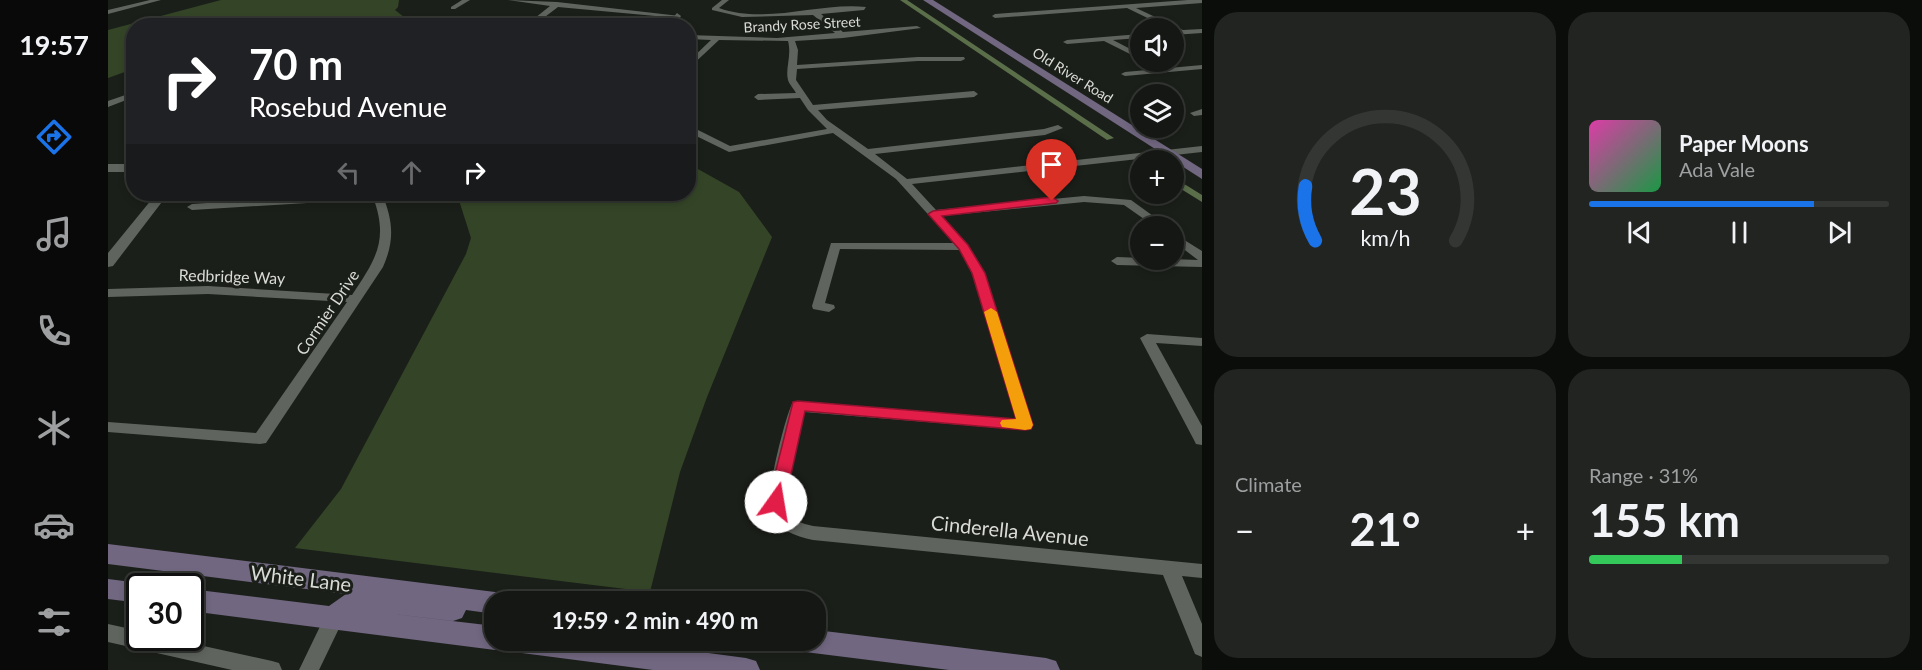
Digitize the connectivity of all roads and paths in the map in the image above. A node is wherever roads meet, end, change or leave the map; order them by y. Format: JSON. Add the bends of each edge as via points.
{"nodes":[{"id":1,"x":158,"y":0,"type":"edge"},
{"id":2,"x":467,"y":0,"type":"edge"},
{"id":3,"x":511,"y":0,"type":"edge"},
{"id":4,"x":726,"y":0,"type":"edge"},
{"id":5,"x":853,"y":0,"type":"edge"},
{"id":6,"x":927,"y":0,"type":"edge"},
{"id":7,"x":939,"y":0,"type":"edge"},
{"id":8,"x":1202,"y":1,"type":"edge"},
{"id":9,"x":1169,"y":2,"type":"edge"},
{"id":10,"x":557,"y":4,"type":"junction"},
{"id":11,"x":1127,"y":6,"type":"junction"},
{"id":12,"x":453,"y":8,"type":"dead end"},
{"id":13,"x":108,"y":12,"type":"edge"},
{"id":14,"x":814,"y":12,"type":"junction"},
{"id":15,"x":677,"y":16,"type":"edge"},
{"id":16,"x":994,"y":16,"type":"dead end"},
{"id":17,"x":539,"y":18,"type":"edge"},
{"id":18,"x":1152,"y":18,"type":"edge"},
{"id":19,"x":917,"y":28,"type":"dead end"},
{"id":20,"x":1202,"y":31,"type":"edge"},
{"id":21,"x":1184,"y":33,"type":"edge"},
{"id":22,"x":843,"y":36,"type":"junction"},
{"id":23,"x":1130,"y":37,"type":"edge"},
{"id":24,"x":696,"y":38,"type":"edge"},
{"id":25,"x":791,"y":39,"type":"junction"},
{"id":26,"x":1105,"y":39,"type":"junction"},
{"id":27,"x":715,"y":40,"type":"junction"},
{"id":28,"x":1067,"y":42,"type":"dead end"},
{"id":29,"x":1130,"y":52,"type":"edge"},
{"id":30,"x":696,"y":59,"type":"edge"},
{"id":31,"x":961,"y":59,"type":"dead end"},
{"id":32,"x":791,"y":67,"type":"junction"},
{"id":33,"x":1202,"y":68,"type":"edge"},
{"id":34,"x":1184,"y":70,"type":"edge"},
{"id":35,"x":1152,"y":72,"type":"edge"},
{"id":36,"x":1125,"y":74,"type":"dead end"},
{"id":37,"x":974,"y":94,"type":"dead end"},
{"id":38,"x":801,"y":95,"type":"junction"},
{"id":39,"x":126,"y":97,"type":"edge"},
{"id":40,"x":759,"y":97,"type":"dead end"},
{"id":41,"x":108,"y":104,"type":"edge"},
{"id":42,"x":811,"y":108,"type":"junction"},
{"id":43,"x":1130,"y":119,"type":"edge"},
{"id":44,"x":1058,"y":128,"type":"dead end"},
{"id":45,"x":835,"y":130,"type":"junction"},
{"id":46,"x":696,"y":132,"type":"edge"},
{"id":47,"x":1160,"y":138,"type":"edge"},
{"id":48,"x":1202,"y":149,"type":"edge"},
{"id":49,"x":1163,"y":150,"type":"edge"},
{"id":50,"x":1180,"y":150,"type":"edge"},
{"id":51,"x":867,"y":152,"type":"junction"},
{"id":52,"x":1184,"y":152,"type":"edge"},
{"id":53,"x":1184,"y":153,"type":"edge"},
{"id":54,"x":1130,"y":156,"type":"edge"},
{"id":55,"x":1102,"y":159,"type":"junction"},
{"id":56,"x":1202,"y":163,"type":"edge"},
{"id":57,"x":1184,"y":164,"type":"edge"},
{"id":58,"x":108,"y":168,"type":"edge"},
{"id":59,"x":126,"y":168,"type":"edge"},
{"id":60,"x":1202,"y":175,"type":"edge"},
{"id":61,"x":902,"y":180,"type":"junction"},
{"id":62,"x":157,"y":201,"type":"edge"},
{"id":63,"x":291,"y":201,"type":"edge"},
{"id":64,"x":380,"y":201,"type":"edge"},
{"id":65,"x":192,"y":207,"type":"dead end"},
{"id":66,"x":933,"y":214,"type":"junction"},
{"id":67,"x":1147,"y":216,"type":"edge"},
{"id":68,"x":1184,"y":244,"type":"edge"},
{"id":69,"x":964,"y":247,"type":"junction"},
{"id":70,"x":1202,"y":257,"type":"edge"},
{"id":71,"x":1117,"y":261,"type":"dead end"},
{"id":72,"x":108,"y":263,"type":"edge"},
{"id":73,"x":1202,"y":263,"type":"edge"},
{"id":74,"x":108,"y":293,"type":"edge"},
{"id":75,"x":356,"y":299,"type":"junction"},
{"id":76,"x":829,"y":308,"type":"dead end"},
{"id":77,"x":1202,"y":342,"type":"edge"},
{"id":78,"x":108,"y":427,"type":"edge"},
{"id":79,"x":1202,"y":440,"type":"edge"},
{"id":80,"x":108,"y":554,"type":"edge"},
{"id":81,"x":1169,"y":568,"type":"junction"},
{"id":82,"x":1202,"y":571,"type":"edge"},
{"id":83,"x":108,"y":589,"type":"edge"},
{"id":84,"x":126,"y":591,"type":"edge"},
{"id":85,"x":204,"y":602,"type":"edge"},
{"id":86,"x":484,"y":602,"type":"edge"},
{"id":87,"x":484,"y":607,"type":"edge"},
{"id":88,"x":334,"y":618,"type":"junction"},
{"id":89,"x":108,"y":633,"type":"edge"},
{"id":90,"x":484,"y":637,"type":"edge"},
{"id":91,"x":826,"y":644,"type":"edge"},
{"id":92,"x":1202,"y":648,"type":"edge"},
{"id":93,"x":599,"y":651,"type":"edge"},
{"id":94,"x":926,"y":663,"type":"edge"},
{"id":95,"x":272,"y":670,"type":"edge"},
{"id":96,"x":309,"y":670,"type":"edge"},
{"id":97,"x":746,"y":670,"type":"edge"},
{"id":98,"x":1046,"y":670,"type":"edge"}],
"edges":[{"from":1,"to":13,"type":"street"},
{"from":2,"to":12,"type":"street"},
{"from":3,"to":10,"type":"street"},
{"from":4,"to":14,"type":"street","via":[[715,11],[760,15]]},
{"from":5,"to":14,"type":"street","via":[[864,8]]},
{"from":6,"to":49,"type":"main road","name":"Old River Road"},
{"from":7,"to":43,"type":"main road","name":"Old River Road"},
{"from":8,"to":9,"type":"street"},
{"from":9,"to":11,"type":"street"},
{"from":10,"to":15,"type":"street"},
{"from":10,"to":17,"type":"street"},
{"from":11,"to":16,"type":"street"},
{"from":11,"to":18,"type":"street"},
{"from":14,"to":22,"type":"street"},
{"from":19,"to":22,"type":"street","name":"Brandy Rose Street"},
{"from":20,"to":21,"type":"street"},
{"from":22,"to":25,"type":"street","name":"Brandy Rose Street"},
{"from":23,"to":26,"type":"street"},
{"from":24,"to":27,"type":"street","name":"Brandy Rose Street"},
{"from":25,"to":27,"type":"street","name":"Brandy Rose Street"},
{"from":25,"to":32,"type":"street"},
{"from":26,"to":28,"type":"street"},
{"from":26,"to":29,"type":"street"},
{"from":27,"to":30,"type":"street"},
{"from":31,"to":32,"type":"street"},
{"from":32,"to":38,"type":"street","via":[[792,80]]},
{"from":33,"to":34,"type":"street"},
{"from":35,"to":36,"type":"street"},
{"from":37,"to":42,"type":"street"},
{"from":38,"to":40,"type":"street"},
{"from":38,"to":42,"type":"street"},
{"from":39,"to":41,"type":"street"},
{"from":42,"to":45,"type":"street"},
{"from":44,"to":51,"type":"street"},
{"from":45,"to":46,"type":"street","via":[[729,149]]},
{"from":45,"to":51,"type":"street"},
{"from":47,"to":50,"type":"main road"},
{"from":48,"to":52,"type":"street"},
{"from":51,"to":61,"type":"street"},
{"from":53,"to":56,"type":"main road"},
{"from":54,"to":55,"type":"street"},
{"from":55,"to":61,"type":"street","via":[[1095,163]]},
{"from":55,"to":61,"type":"street","via":[[1087,156]]},
{"from":57,"to":60,"type":"main road","name":"Old River Road"},
{"from":58,"to":59,"type":"street"},
{"from":61,"to":66,"type":"street"},
{"from":62,"to":72,"type":"street"},
{"from":63,"to":65,"type":"street"},
{"from":64,"to":75,"type":"street","name":"Cormier Drive","via":[[387,219],[387,241],[377,267]]},
{"from":66,"to":67,"type":"street","via":[[1067,199],[1127,202]]},
{"from":66,"to":69,"type":"street"},
{"from":68,"to":70,"type":"street"},
{"from":69,"to":76,"type":"street","via":[[835,245],[818,306]]},
{"from":69,"to":81,"type":"street","name":"Cinderella Avenue","via":[[981,280],[1025,425],[798,406],[776,502],[784,519],[813,533]]},
{"from":71,"to":73,"type":"street"},
{"from":74,"to":75,"type":"street","name":"Redbridge Way","via":[[208,290]]},
{"from":75,"to":78,"type":"street","name":"Cormier Drive","via":[[260,439]]},
{"from":77,"to":79,"type":"street","via":[[1147,338]]},
{"from":80,"to":86,"type":"main road","name":"White Lane"},
{"from":81,"to":82,"type":"street","name":"Cinderella Avenue"},
{"from":81,"to":92,"type":"street"},
{"from":83,"to":84,"type":"main road"},
{"from":85,"to":88,"type":"main road","name":"White Lane"},
{"from":87,"to":88,"type":"main road","via":[[470,612],[358,601]]},
{"from":88,"to":90,"type":"main road","name":"White Lane"},
{"from":88,"to":96,"type":"street"},
{"from":89,"to":95,"type":"street"},
{"from":91,"to":94,"type":"main road"},
{"from":93,"to":97,"type":"main road"},
{"from":94,"to":98,"type":"main road"}]}
